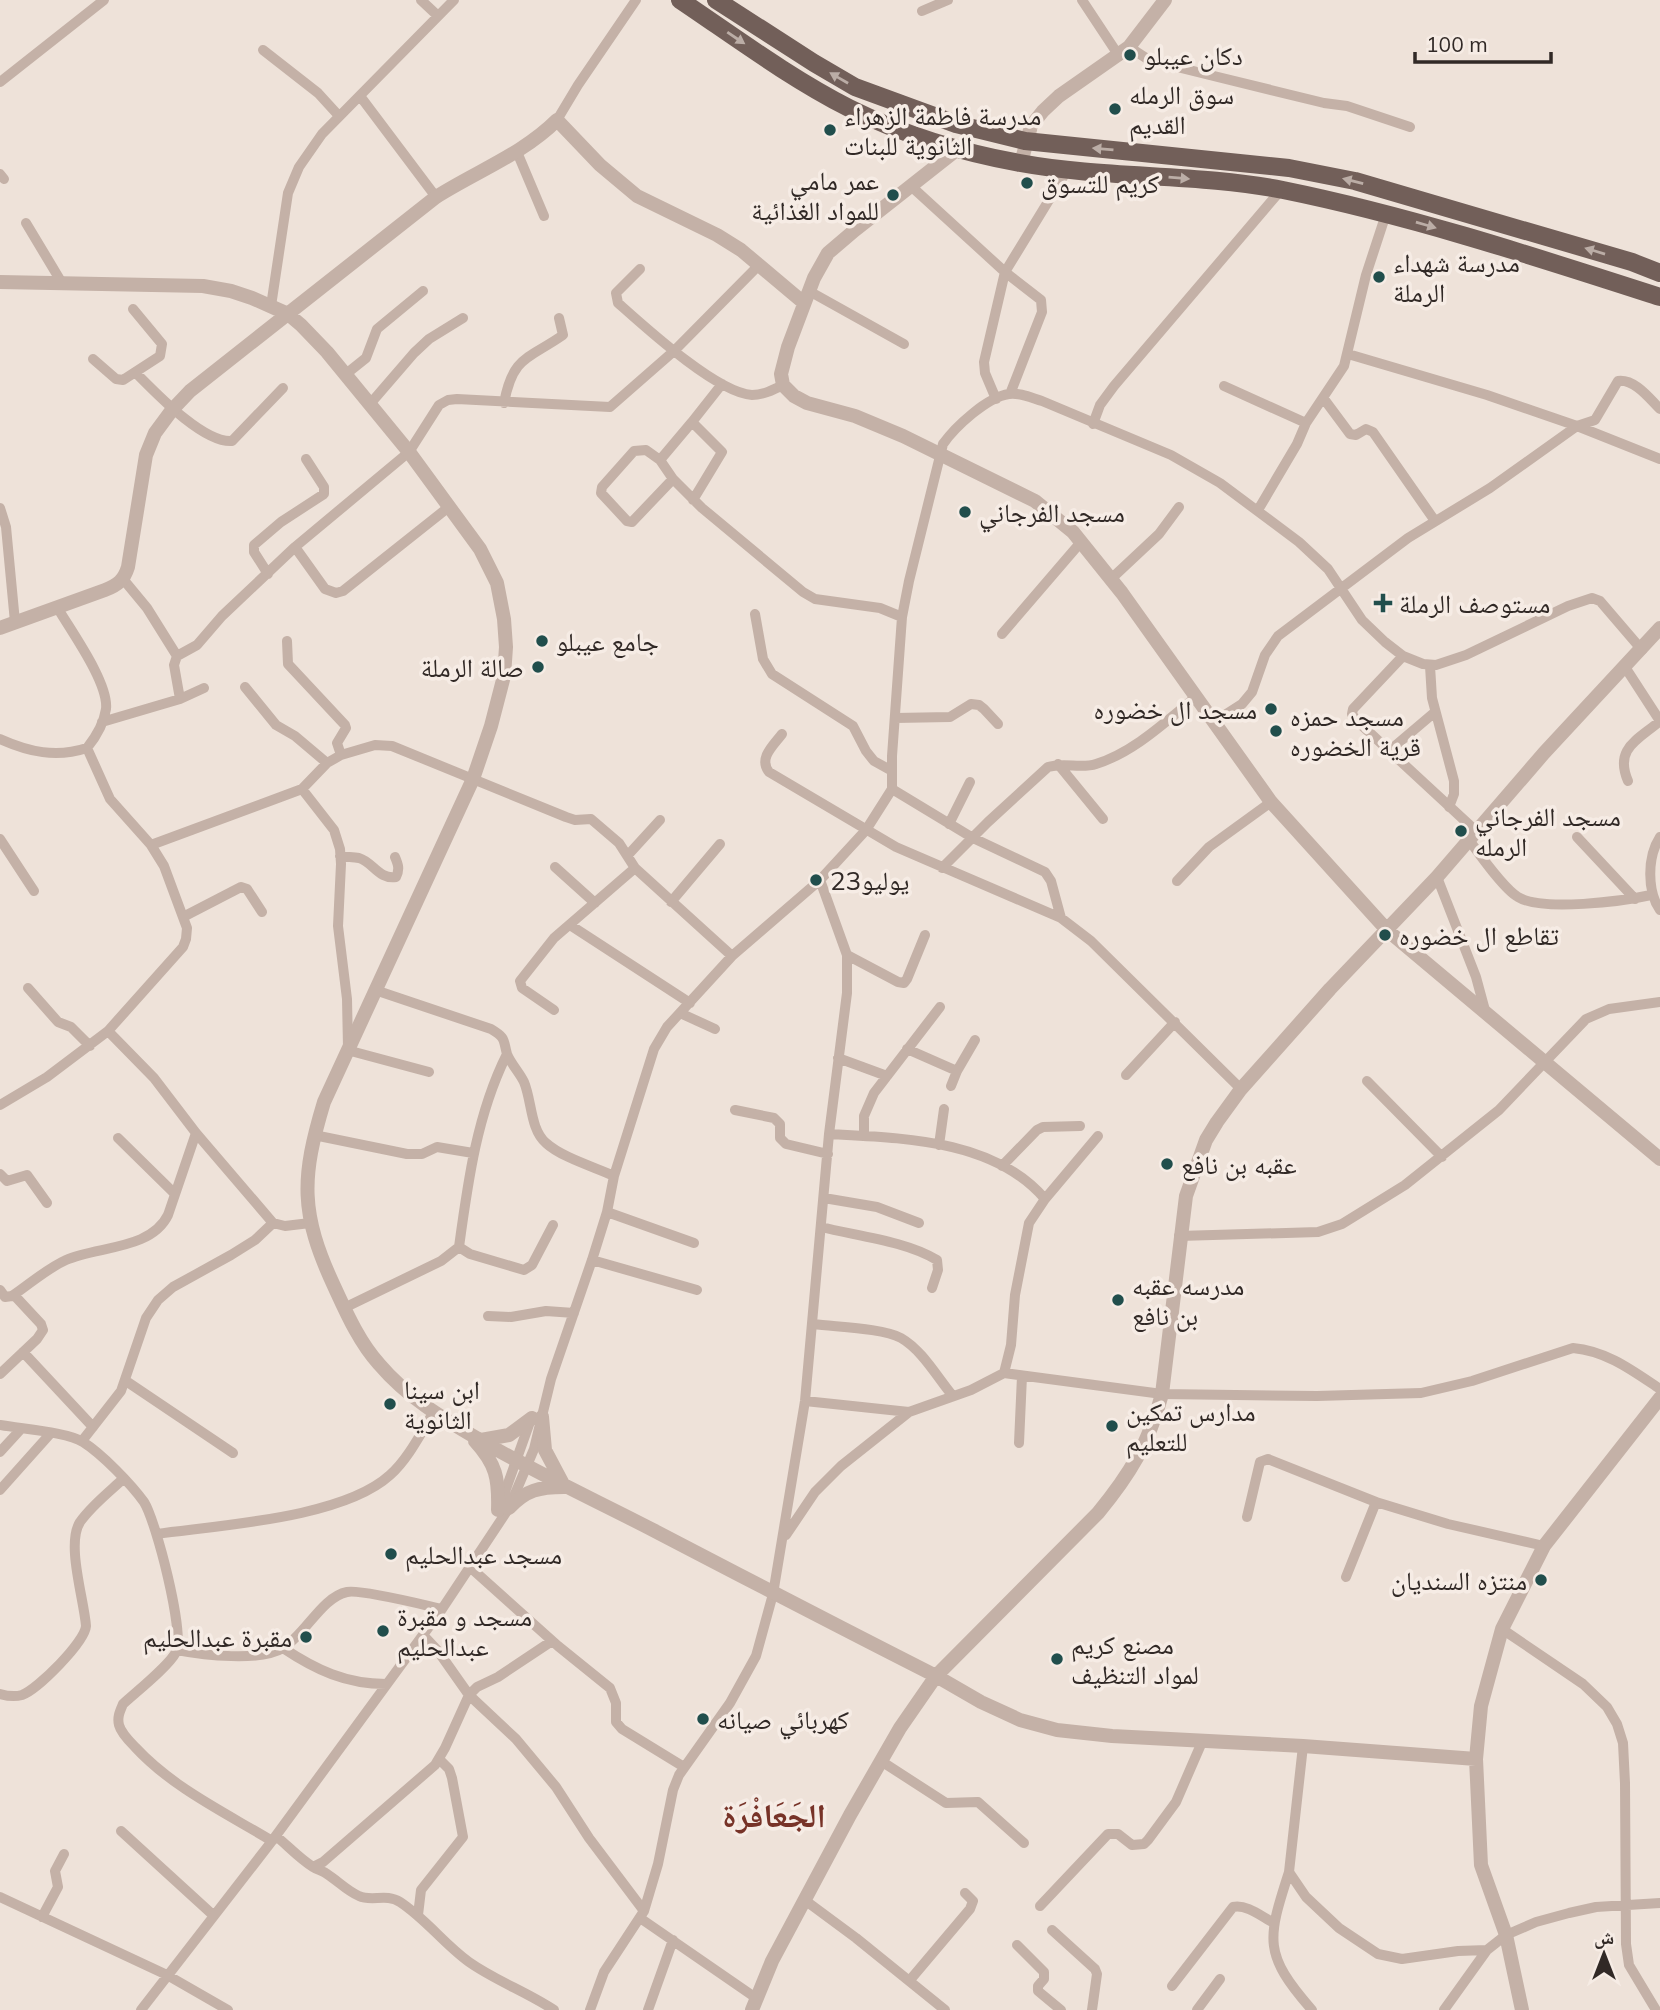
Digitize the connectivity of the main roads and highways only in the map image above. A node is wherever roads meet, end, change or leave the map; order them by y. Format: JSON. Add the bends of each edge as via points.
{"nodes":[{"id":1,"x":680,"y":0,"type":"edge"},
{"id":2,"x":716,"y":0,"type":"edge"},
{"id":3,"x":1660,"y":273,"type":"edge"},
{"id":4,"x":1660,"y":297,"type":"edge"}],
"edges":[{"from":1,"to":4,"type":"main road","one_way":true,"via":[[849,108],[959,148],[1021,163],[1281,190],[1386,214]]},
{"from":3,"to":2,"type":"main road","one_way":true,"via":[[1355,181],[1276,166],[1025,141],[956,124],[855,87]]}]}
